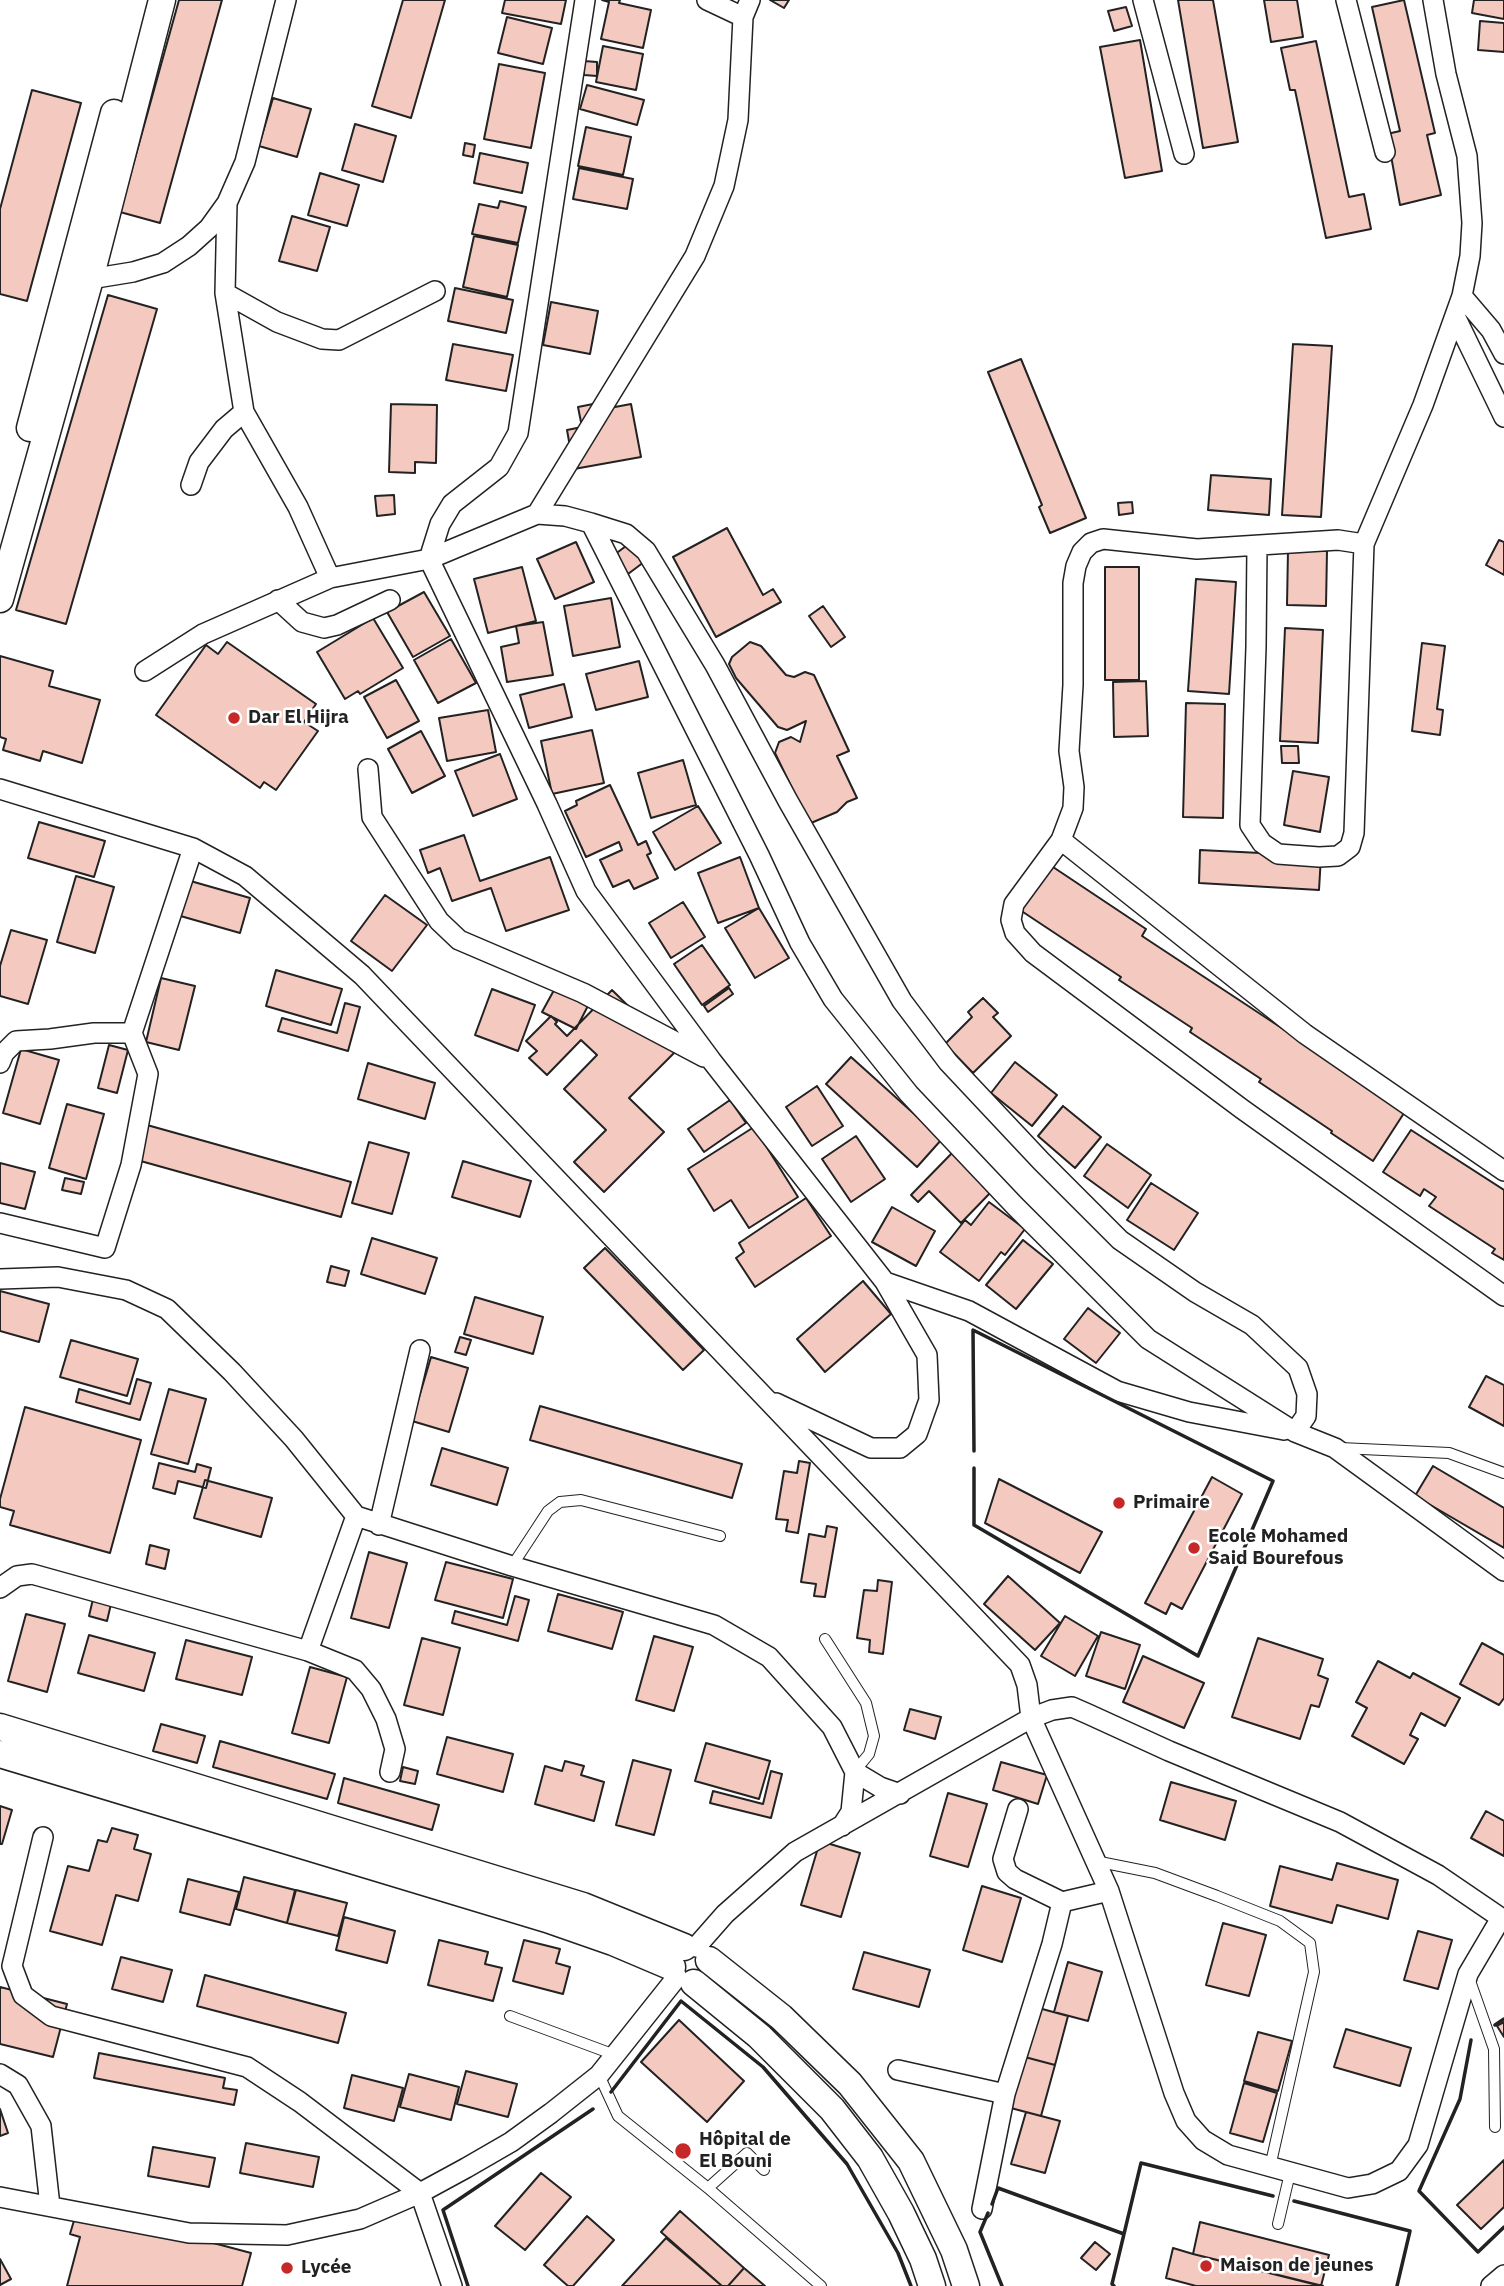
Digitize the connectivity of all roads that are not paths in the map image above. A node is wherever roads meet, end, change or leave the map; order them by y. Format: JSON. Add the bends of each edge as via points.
{"nodes":[{"id":1,"x":145,"y":0,"type":"edge"},
{"id":2,"x":162,"y":0,"type":"edge"},
{"id":3,"x":286,"y":0,"type":"edge"},
{"id":4,"x":585,"y":0,"type":"edge"},
{"id":5,"x":706,"y":0,"type":"edge"},
{"id":6,"x":1143,"y":0,"type":"edge"},
{"id":7,"x":1346,"y":0,"type":"edge"},
{"id":8,"x":1433,"y":0,"type":"edge"},
{"id":9,"x":747,"y":9,"type":"edge"},
{"id":10,"x":1385,"y":152,"type":"dead end"},
{"id":11,"x":1184,"y":154,"type":"dead end"},
{"id":12,"x":227,"y":203,"type":"junction"},
{"id":13,"x":90,"y":279,"type":"junction"},
{"id":14,"x":435,"y":291,"type":"dead end"},
{"id":15,"x":225,"y":293,"type":"junction"},
{"id":16,"x":1462,"y":296,"type":"junction"},
{"id":17,"x":1455,"y":316,"type":"junction"},
{"id":18,"x":1504,"y":354,"type":"edge"},
{"id":19,"x":244,"y":412,"type":"junction"},
{"id":20,"x":1504,"y":416,"type":"edge"},
{"id":21,"x":191,"y":485,"type":"dead end"},
{"id":22,"x":537,"y":514,"type":"junction"},
{"id":23,"x":591,"y":523,"type":"junction"},
{"id":24,"x":0,"y":537,"type":"edge"},
{"id":25,"x":1364,"y":544,"type":"junction"},
{"id":26,"x":1256,"y":546,"type":"junction"},
{"id":27,"x":429,"y":559,"type":"junction"},
{"id":28,"x":330,"y":578,"type":"junction"},
{"id":29,"x":0,"y":599,"type":"edge"},
{"id":30,"x":278,"y":600,"type":"junction"},
{"id":31,"x":390,"y":600,"type":"dead end"},
{"id":32,"x":145,"y":671,"type":"dead end"},
{"id":33,"x":368,"y":769,"type":"dead end"},
{"id":34,"x":0,"y":789,"type":"edge"},
{"id":35,"x":1061,"y":840,"type":"junction"},
{"id":36,"x":193,"y":848,"type":"junction"},
{"id":37,"x":132,"y":1033,"type":"junction"},
{"id":38,"x":710,"y":1060,"type":"junction"},
{"id":39,"x":0,"y":1063,"type":"edge"},
{"id":40,"x":1504,"y":1171,"type":"edge"},
{"id":41,"x":0,"y":1223,"type":"edge"},
{"id":42,"x":0,"y":1279,"type":"edge"},
{"id":43,"x":885,"y":1282,"type":"junction"},
{"id":44,"x":1504,"y":1296,"type":"edge"},
{"id":45,"x":420,"y":1350,"type":"dead end"},
{"id":46,"x":764,"y":1397,"type":"junction"},
{"id":47,"x":1295,"y":1432,"type":"junction"},
{"id":48,"x":1335,"y":1448,"type":"junction"},
{"id":49,"x":1504,"y":1473,"type":"edge"},
{"id":50,"x":356,"y":1516,"type":"junction"},
{"id":51,"x":379,"y":1525,"type":"junction"},
{"id":52,"x":720,"y":1536,"type":"dead end"},
{"id":53,"x":512,"y":1566,"type":"junction"},
{"id":54,"x":1504,"y":1571,"type":"edge"},
{"id":55,"x":0,"y":1588,"type":"edge"},
{"id":56,"x":825,"y":1639,"type":"dead end"},
{"id":57,"x":308,"y":1651,"type":"junction"},
{"id":58,"x":1031,"y":1718,"type":"junction"},
{"id":59,"x":0,"y":1727,"type":"edge"},
{"id":60,"x":0,"y":1754,"type":"edge"},
{"id":61,"x":390,"y":1772,"type":"dead end"},
{"id":62,"x":855,"y":1772,"type":"junction"},
{"id":63,"x":900,"y":1794,"type":"junction"},
{"id":64,"x":1018,"y":1809,"type":"dead end"},
{"id":65,"x":842,"y":1826,"type":"junction"},
{"id":66,"x":43,"y":1837,"type":"dead end"},
{"id":67,"x":1095,"y":1861,"type":"junction"},
{"id":68,"x":1109,"y":1891,"type":"junction"},
{"id":69,"x":1062,"y":1902,"type":"junction"},
{"id":70,"x":1502,"y":1920,"type":"edge"},
{"id":71,"x":689,"y":1963,"type":"junction"},
{"id":72,"x":1468,"y":1974,"type":"junction"},
{"id":73,"x":510,"y":2016,"type":"dead end"},
{"id":74,"x":615,"y":2055,"type":"junction"},
{"id":75,"x":898,"y":2070,"type":"dead end"},
{"id":76,"x":0,"y":2074,"type":"edge"},
{"id":77,"x":598,"y":2074,"type":"junction"},
{"id":78,"x":1005,"y":2094,"type":"junction"},
{"id":79,"x":1495,"y":2127,"type":"dead end"},
{"id":80,"x":1270,"y":2167,"type":"junction"},
{"id":81,"x":764,"y":2170,"type":"dead end"},
{"id":82,"x":1290,"y":2173,"type":"junction"},
{"id":83,"x":708,"y":2188,"type":"junction"},
{"id":84,"x":420,"y":2193,"type":"junction"},
{"id":85,"x":0,"y":2197,"type":"edge"},
{"id":86,"x":50,"y":2206,"type":"junction"},
{"id":87,"x":982,"y":2209,"type":"dead end"},
{"id":88,"x":1278,"y":2224,"type":"dead end"},
{"id":89,"x":1504,"y":2275,"type":"edge"},
{"id":90,"x":452,"y":2286,"type":"edge"},
{"id":91,"x":821,"y":2286,"type":"edge"},
{"id":92,"x":932,"y":2286,"type":"edge"},
{"id":93,"x":966,"y":2286,"type":"edge"},
{"id":94,"x":1491,"y":2286,"type":"edge"}],
"edges":[{"from":1,"to":24,"type":"main road"},
{"from":2,"to":13,"type":"main road"},
{"from":3,"to":12,"type":"street","via":[[245,162]]},
{"from":4,"to":27,"type":"street","via":[[518,433],[499,467],[452,504]]},
{"from":5,"to":9,"type":"street"},
{"from":6,"to":11,"type":"street"},
{"from":7,"to":10,"type":"street"},
{"from":8,"to":16,"type":"street","via":[[1467,156],[1472,223]]},
{"from":9,"to":22,"type":"street","via":[[738,120],[724,186],[695,256]]},
{"from":12,"to":13,"type":"street","via":[[189,247],[163,263]]},
{"from":12,"to":15,"type":"street"},
{"from":13,"to":29,"type":"main road"},
{"from":14,"to":15,"type":"street","via":[[339,340],[322,339],[277,322]]},
{"from":15,"to":19,"type":"street"},
{"from":16,"to":17,"type":"street"},
{"from":16,"to":18,"type":"street"},
{"from":17,"to":20,"type":"street"},
{"from":17,"to":25,"type":"street"},
{"from":19,"to":21,"type":"street","via":[[199,462]]},
{"from":19,"to":28,"type":"street","via":[[298,507]]},
{"from":22,"to":23,"type":"street"},
{"from":22,"to":27,"type":"street"},
{"from":23,"to":47,"type":"street","via":[[832,999],[909,1094],[1148,1339]]},
{"from":23,"to":47,"type":"street","via":[[626,534],[646,551],[715,665],[902,1002],[948,1062],[1120,1240],[1252,1325],[1298,1368],[1307,1394],[1306,1416]]},
{"from":25,"to":26,"type":"street","via":[[1338,540]]},
{"from":25,"to":26,"type":"street","via":[[1354,833],[1350,847],[1338,856],[1319,857],[1278,854],[1262,843],[1250,825]]},
{"from":26,"to":35,"type":"street","via":[[1197,549],[1103,538],[1082,552],[1073,583],[1069,751],[1073,808]]},
{"from":27,"to":28,"type":"street"},
{"from":27,"to":38,"type":"street","via":[[586,891]]},
{"from":28,"to":30,"type":"street"},
{"from":30,"to":31,"type":"street","via":[[302,622],[324,628]]},
{"from":30,"to":32,"type":"street","via":[[203,634]]},
{"from":33,"to":38,"type":"street","via":[[372,817],[439,921],[459,940],[583,993]]},
{"from":34,"to":36,"type":"street"},
{"from":35,"to":40,"type":"street","via":[[1305,1034]]},
{"from":35,"to":44,"type":"street","via":[[1014,904],[1011,920],[1015,933],[1033,953]]},
{"from":36,"to":37,"type":"street"},
{"from":36,"to":46,"type":"street","via":[[245,876],[362,975]]},
{"from":37,"to":39,"type":"street","via":[[16,1041]]},
{"from":37,"to":41,"type":"street","via":[[148,1074],[131,1165],[105,1248]]},
{"from":38,"to":43,"type":"street"},
{"from":42,"to":50,"type":"street","via":[[58,1277],[126,1290],[167,1309],[285,1429]]},
{"from":43,"to":46,"type":"street","via":[[926,1355],[929,1400],[917,1434],[900,1448],[871,1447]]},
{"from":43,"to":47,"type":"street","via":[[970,1311],[1117,1391],[1189,1412]]},
{"from":45,"to":51,"type":"street"},
{"from":46,"to":58,"type":"street","via":[[1020,1665]]},
{"from":47,"to":48,"type":"street"},
{"from":48,"to":49,"type":"lane","via":[[1449,1453]]},
{"from":48,"to":54,"type":"street"},
{"from":50,"to":51,"type":"street"},
{"from":50,"to":57,"type":"street"},
{"from":51,"to":53,"type":"street"},
{"from":52,"to":53,"type":"lane","via":[[581,1500],[560,1502],[548,1511]]},
{"from":53,"to":62,"type":"street","via":[[714,1625],[769,1657],[832,1727]]},
{"from":55,"to":57,"type":"street","via":[[17,1576],[32,1574]]},
{"from":56,"to":62,"type":"lane","via":[[866,1703],[872,1725],[869,1754]]},
{"from":57,"to":61,"type":"street","via":[[355,1670],[371,1689],[394,1749]]},
{"from":58,"to":63,"type":"street"},
{"from":58,"to":67,"type":"street"},
{"from":58,"to":70,"type":"street","via":[[1072,1707],[1340,1822],[1438,1875]]},
{"from":59,"to":71,"type":"main road","via":[[583,1906]]},
{"from":60,"to":71,"type":"main road"},
{"from":62,"to":63,"type":"street"},
{"from":62,"to":65,"type":"street","via":[[851,1812]]},
{"from":63,"to":65,"type":"street"},
{"from":64,"to":69,"type":"street","via":[[1003,1859],[1007,1872]]},
{"from":65,"to":71,"type":"street","via":[[795,1852],[725,1914]]},
{"from":66,"to":84,"type":"street","via":[[12,1966],[23,1995],[51,2016],[247,2067]]},
{"from":67,"to":68,"type":"street"},
{"from":67,"to":80,"type":"lane","via":[[1154,1873],[1217,1896],[1280,1921],[1310,1943],[1314,1972]]},
{"from":68,"to":69,"type":"street"},
{"from":68,"to":80,"type":"street","via":[[1186,2121],[1203,2140],[1227,2155]]},
{"from":69,"to":78,"type":"street"},
{"from":70,"to":72,"type":"street"},
{"from":71,"to":74,"type":"street"},
{"from":71,"to":92,"type":"main road","via":[[832,2109],[870,2158],[901,2213]]},
{"from":71,"to":93,"type":"main road","via":[[781,2017],[850,2084],[911,2161],[954,2250]]},
{"from":72,"to":79,"type":"lane","via":[[1494,2049]]},
{"from":72,"to":82,"type":"street","via":[[1418,2145],[1399,2171],[1372,2184],[1348,2188]]},
{"from":73,"to":74,"type":"lane"},
{"from":74,"to":77,"type":"street"},
{"from":75,"to":78,"type":"street"},
{"from":76,"to":86,"type":"street","via":[[18,2085],[41,2126]]},
{"from":77,"to":83,"type":"lane","via":[[618,2116]]},
{"from":77,"to":84,"type":"street","via":[[511,2142]]},
{"from":78,"to":87,"type":"street"},
{"from":80,"to":82,"type":"street"},
{"from":81,"to":83,"type":"lane","via":[[747,2153]]},
{"from":82,"to":88,"type":"lane"},
{"from":83,"to":91,"type":"lane"},
{"from":84,"to":86,"type":"street","via":[[360,2219],[287,2235],[188,2233]]},
{"from":84,"to":90,"type":"street"},
{"from":85,"to":86,"type":"street"},
{"from":89,"to":94,"type":"street"}]}
